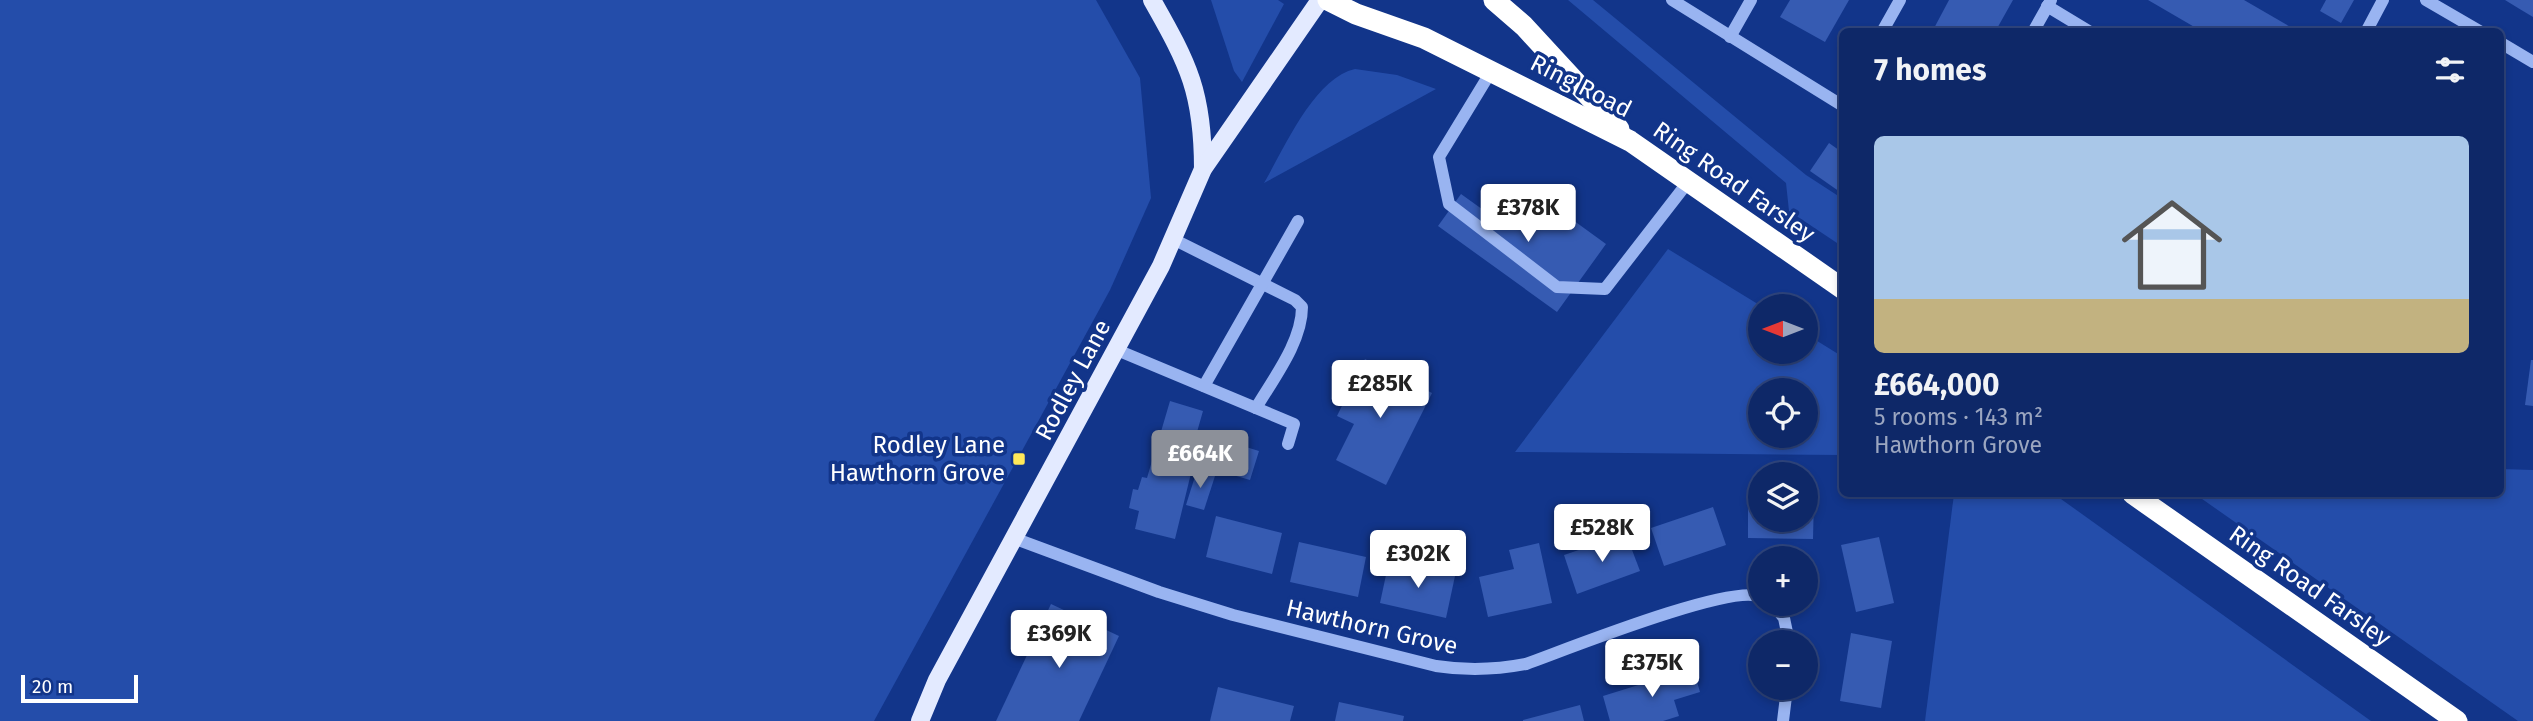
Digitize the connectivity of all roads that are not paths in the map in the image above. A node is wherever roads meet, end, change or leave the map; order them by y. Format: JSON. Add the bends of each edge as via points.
{"nodes":[{"id":1,"x":1152,"y":0,"type":"edge"},
{"id":2,"x":1320,"y":0,"type":"edge"},
{"id":3,"x":1328,"y":0,"type":"edge"},
{"id":4,"x":1494,"y":0,"type":"edge"},
{"id":5,"x":1672,"y":0,"type":"edge"},
{"id":6,"x":1751,"y":0,"type":"edge"},
{"id":7,"x":1900,"y":0,"type":"edge"},
{"id":8,"x":2384,"y":0,"type":"edge"},
{"id":9,"x":2426,"y":0,"type":"edge"},
{"id":10,"x":2049,"y":3,"type":"edge"},
{"id":11,"x":1884,"y":28,"type":"edge"},
{"id":12,"x":2035,"y":28,"type":"edge"},
{"id":13,"x":2085,"y":28,"type":"edge"},
{"id":14,"x":2367,"y":28,"type":"edge"},
{"id":15,"x":2474,"y":28,"type":"edge"},
{"id":16,"x":1730,"y":37,"type":"junction"},
{"id":17,"x":2504,"y":45,"type":"edge"},
{"id":18,"x":2533,"y":62,"type":"edge"},
{"id":19,"x":1492,"y":70,"type":"junction"},
{"id":20,"x":1839,"y":101,"type":"edge"},
{"id":21,"x":1630,"y":141,"type":"junction"},
{"id":22,"x":1203,"y":169,"type":"junction"},
{"id":23,"x":1689,"y":182,"type":"junction"},
{"id":24,"x":1298,"y":220,"type":"dead end"},
{"id":25,"x":1173,"y":239,"type":"junction"},
{"id":26,"x":1262,"y":283,"type":"junction"},
{"id":27,"x":1839,"y":286,"type":"edge"},
{"id":28,"x":1117,"y":350,"type":"junction"},
{"id":29,"x":1205,"y":386,"type":"junction"},
{"id":30,"x":1256,"y":408,"type":"junction"},
{"id":31,"x":1288,"y":444,"type":"dead end"},
{"id":32,"x":2137,"y":497,"type":"edge"},
{"id":33,"x":1016,"y":539,"type":"junction"},
{"id":34,"x":1748,"y":594,"type":"edge"},
{"id":35,"x":1786,"y":700,"type":"edge"},
{"id":36,"x":920,"y":721,"type":"edge"},
{"id":37,"x":1783,"y":721,"type":"edge"},
{"id":38,"x":2457,"y":721,"type":"edge"}],
"edges":[{"from":1,"to":22,"type":"main road","name":"Rodley Lane","via":[[1191,73],[1203,123]]},
{"from":2,"to":22,"type":"main road","name":"Rodley Lane"},
{"from":3,"to":19,"type":"highway","name":"Ring Road","via":[[1424,37]]},
{"from":4,"to":21,"type":"highway","name":"Ring Road","via":[[1524,26]]},
{"from":5,"to":16,"type":"street"},
{"from":6,"to":16,"type":"street"},
{"from":7,"to":11,"type":"street"},
{"from":8,"to":14,"type":"street"},
{"from":9,"to":15,"type":"street"},
{"from":10,"to":12,"type":"street"},
{"from":10,"to":13,"type":"street"},
{"from":16,"to":20,"type":"street"},
{"from":17,"to":18,"type":"street"},
{"from":19,"to":21,"type":"highway","name":"Ring Road"},
{"from":19,"to":23,"type":"street","via":[[1439,157],[1449,204],[1557,287],[1605,289]]},
{"from":21,"to":23,"type":"highway","name":"Ring Road Farsley"},
{"from":22,"to":25,"type":"main road","name":"Rodley Lane"},
{"from":23,"to":27,"type":"highway","name":"Ring Road Farsley"},
{"from":24,"to":26,"type":"street"},
{"from":25,"to":26,"type":"street"},
{"from":25,"to":28,"type":"main road","name":"Rodley Lane"},
{"from":26,"to":29,"type":"street"},
{"from":26,"to":30,"type":"street","via":[[1295,300],[1302,307],[1302,319]]},
{"from":28,"to":29,"type":"street"},
{"from":28,"to":33,"type":"main road","name":"Rodley Lane"},
{"from":29,"to":30,"type":"street"},
{"from":30,"to":31,"type":"street","via":[[1294,424]]},
{"from":32,"to":38,"type":"highway","name":"Ring Road Farsley"},
{"from":33,"to":34,"type":"street","name":"Hawthorn Grove","via":[[1233,615],[1469,671],[1526,664],[1713,599]]},
{"from":33,"to":36,"type":"main road","name":"Rodley Lane","via":[[937,680]]},
{"from":35,"to":37,"type":"street"}]}
